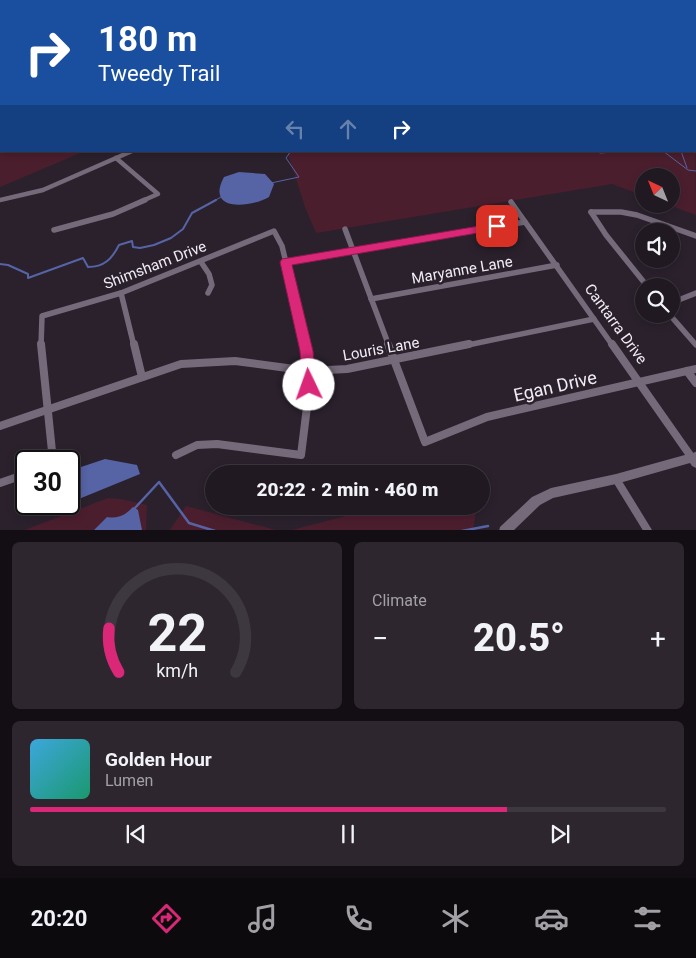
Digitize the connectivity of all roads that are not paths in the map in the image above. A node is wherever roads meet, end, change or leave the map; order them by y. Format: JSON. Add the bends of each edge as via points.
{"nodes":[{"id":1,"x":130,"y":152,"type":"edge"},
{"id":2,"x":116,"y":158,"type":"junction"},
{"id":3,"x":0,"y":200,"type":"edge"},
{"id":4,"x":512,"y":202,"type":"dead end"},
{"id":5,"x":525,"y":222,"type":"junction"},
{"id":6,"x":345,"y":229,"type":"dead end"},
{"id":7,"x":54,"y":230,"type":"dead end"},
{"id":8,"x":696,"y":236,"type":"edge"},
{"id":9,"x":353,"y":250,"type":"junction"},
{"id":10,"x":201,"y":262,"type":"junction"},
{"id":11,"x":286,"y":262,"type":"junction"},
{"id":12,"x":557,"y":265,"type":"junction"},
{"id":13,"x":641,"y":278,"type":"edge"},
{"id":14,"x":121,"y":293,"type":"junction"},
{"id":15,"x":208,"y":293,"type":"dead end"},
{"id":16,"x":696,"y":293,"type":"edge"},
{"id":17,"x":371,"y":299,"type":"junction"},
{"id":18,"x":680,"y":300,"type":"edge"},
{"id":19,"x":594,"y":318,"type":"junction"},
{"id":20,"x":677,"y":323,"type":"edge"},
{"id":21,"x":696,"y":345,"type":"edge"},
{"id":22,"x":393,"y":360,"type":"junction"},
{"id":23,"x":696,"y":369,"type":"edge"},
{"id":24,"x":309,"y":371,"type":"junction"},
{"id":25,"x":687,"y":371,"type":"junction"},
{"id":26,"x":142,"y":377,"type":"junction"},
{"id":27,"x":640,"y":382,"type":"junction"},
{"id":28,"x":696,"y":382,"type":"edge"},
{"id":29,"x":47,"y":409,"type":"junction"},
{"id":30,"x":0,"y":426,"type":"edge"},
{"id":31,"x":52,"y":450,"type":"edge"},
{"id":32,"x":176,"y":455,"type":"dead end"},
{"id":33,"x":695,"y":459,"type":"edge"},
{"id":34,"x":15,"y":478,"type":"edge"},
{"id":35,"x":616,"y":479,"type":"junction"},
{"id":36,"x":0,"y":483,"type":"edge"},
{"id":37,"x":504,"y":530,"type":"edge"},
{"id":38,"x":648,"y":530,"type":"edge"}],
"edges":[{"from":1,"to":2,"type":"street"},
{"from":2,"to":3,"type":"street","via":[[43,190]]},
{"from":2,"to":7,"type":"street","via":[[158,194],[113,214]]},
{"from":4,"to":5,"type":"street","name":"Cantarra Drive"},
{"from":5,"to":9,"type":"street"},
{"from":5,"to":12,"type":"street","name":"Cantarra Drive"},
{"from":6,"to":9,"type":"street"},
{"from":8,"to":13,"type":"street","via":[[637,215],[591,212]]},
{"from":9,"to":11,"type":"street"},
{"from":9,"to":17,"type":"street"},
{"from":10,"to":11,"type":"street","name":"Shimsham Drive","via":[[274,231]]},
{"from":10,"to":14,"type":"street","name":"Shimsham Drive"},
{"from":10,"to":15,"type":"street","via":[[212,285]]},
{"from":11,"to":24,"type":"street"},
{"from":12,"to":17,"type":"street","name":"Maryanne Lane"},
{"from":12,"to":19,"type":"street","name":"Cantarra Drive"},
{"from":14,"to":26,"type":"street"},
{"from":14,"to":29,"type":"street","name":"Shimsham Drive","via":[[42,316],[41,347]]},
{"from":16,"to":18,"type":"street"},
{"from":17,"to":22,"type":"street"},
{"from":19,"to":22,"type":"street","name":"Louris Lane"},
{"from":19,"to":27,"type":"street","name":"Cantarra Drive"},
{"from":20,"to":21,"type":"street"},
{"from":22,"to":24,"type":"street","name":"Louris Lane","via":[[347,369]]},
{"from":22,"to":27,"type":"street","name":"Egan Drive","via":[[424,442],[487,416]]},
{"from":23,"to":25,"type":"street","name":"Egan Drive"},
{"from":24,"to":26,"type":"street","name":"Louris Lane","via":[[235,361],[208,361],[181,364]]},
{"from":24,"to":32,"type":"street","via":[[306,427],[300,455],[217,444],[196,445]]},
{"from":25,"to":27,"type":"street","name":"Egan Drive"},
{"from":25,"to":28,"type":"street"},
{"from":26,"to":29,"type":"street","name":"Louris Lane"},
{"from":27,"to":33,"type":"street","name":"Cantarra Drive"},
{"from":29,"to":30,"type":"street","name":"Louris Lane"},
{"from":29,"to":31,"type":"street"},
{"from":33,"to":35,"type":"street"},
{"from":34,"to":36,"type":"street"},
{"from":35,"to":37,"type":"street","via":[[551,493],[536,501]]},
{"from":35,"to":38,"type":"street"}]}
